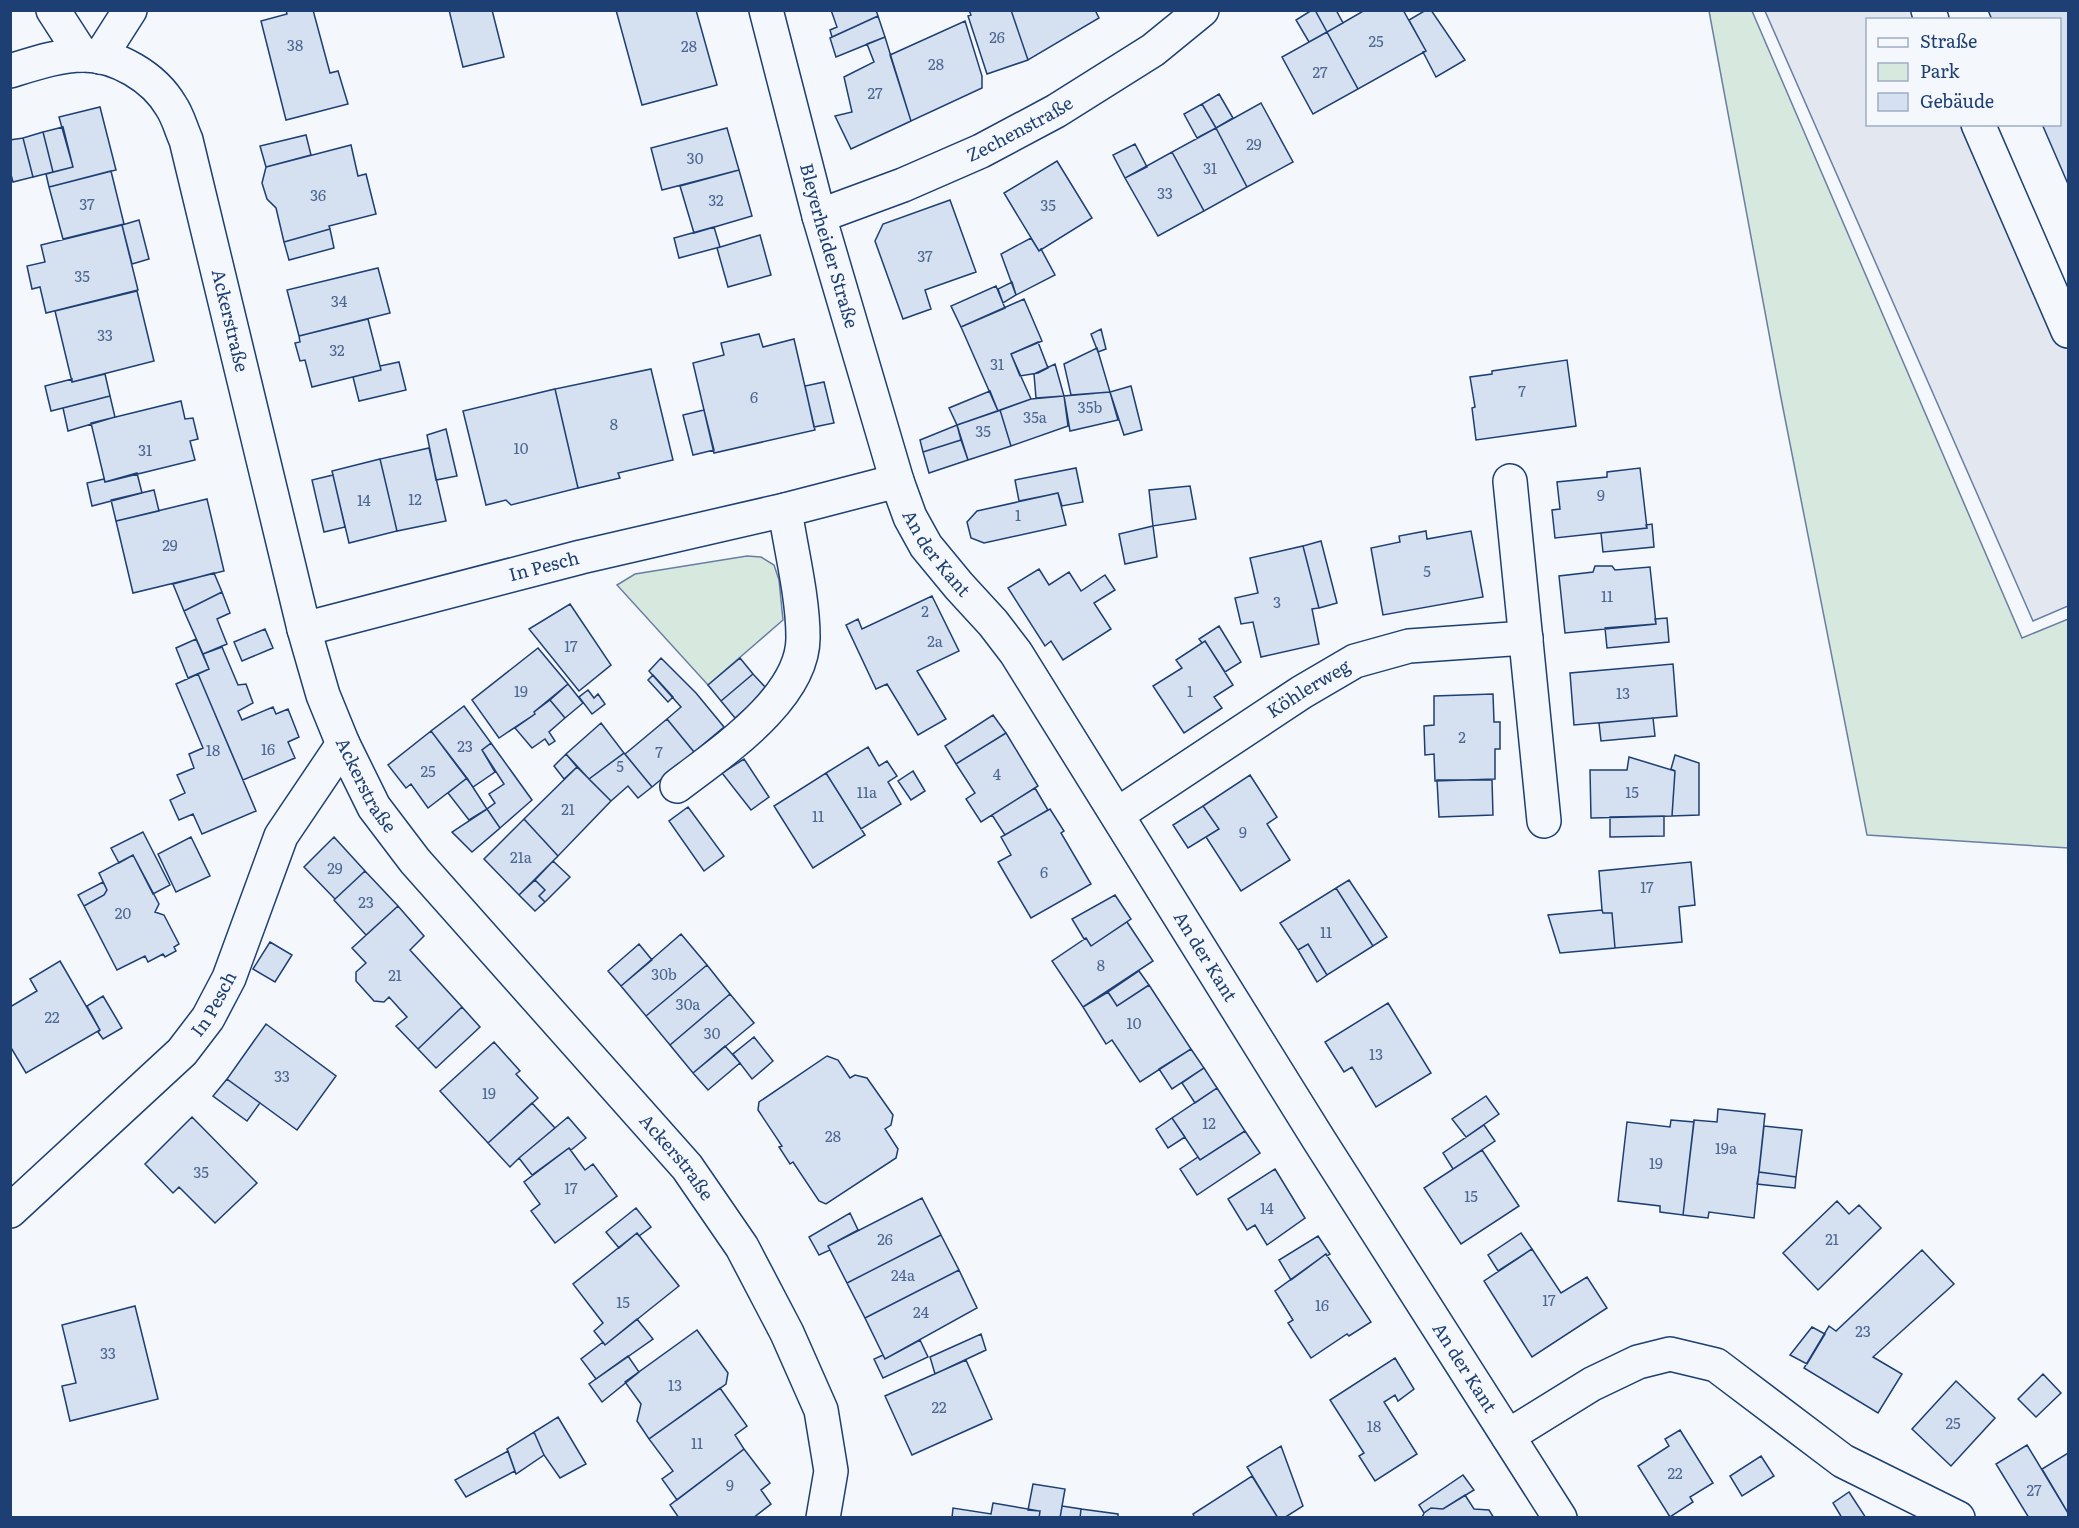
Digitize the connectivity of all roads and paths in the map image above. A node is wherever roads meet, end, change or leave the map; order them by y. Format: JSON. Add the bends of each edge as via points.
{"nodes":[{"id":1,"x":52,"y":10,"type":"edge"},
{"id":2,"x":130,"y":10,"type":"edge"},
{"id":3,"x":766,"y":10,"type":"edge"},
{"id":4,"x":1202,"y":10,"type":"edge"},
{"id":5,"x":91,"y":56,"type":"junction"},
{"id":6,"x":10,"y":71,"type":"edge"},
{"id":7,"x":1979,"y":126,"type":"edge"},
{"id":8,"x":819,"y":216,"type":"junction"},
{"id":9,"x":2068,"y":332,"type":"edge"},
{"id":10,"x":897,"y":481,"type":"junction"},
{"id":11,"x":1510,"y":482,"type":"dead end"},
{"id":12,"x":785,"y":510,"type":"junction"},
{"id":13,"x":304,"y":629,"type":"junction"},
{"id":14,"x":1526,"y":638,"type":"junction"},
{"id":15,"x":343,"y":744,"type":"junction"},
{"id":16,"x":677,"y":786,"type":"dead end"},
{"id":17,"x":1118,"y":814,"type":"junction"},
{"id":18,"x":1544,"y":821,"type":"dead end"},
{"id":19,"x":10,"y":1211,"type":"edge"},
{"id":20,"x":1508,"y":1436,"type":"junction"},
{"id":21,"x":823,"y":1518,"type":"edge"},
{"id":22,"x":1560,"y":1518,"type":"edge"},
{"id":23,"x":1958,"y":1518,"type":"edge"}],
"edges":[{"from":1,"to":5,"type":"street"},
{"from":2,"to":5,"type":"street"},
{"from":3,"to":8,"type":"street","name":"Bleyerheider Straße"},
{"from":4,"to":8,"type":"street","name":"Zechenstraße","via":[[1153,50],[1056,111],[981,151]]},
{"from":5,"to":6,"type":"street","name":"Ackerstraße"},
{"from":5,"to":13,"type":"street","name":"Ackerstraße","via":[[125,65],[153,83],[172,106],[186,140]]},
{"from":7,"to":9,"type":"street"},
{"from":8,"to":10,"type":"street","name":"Bleyerheider Straße"},
{"from":10,"to":12,"type":"street","name":"In Pesch"},
{"from":10,"to":17,"type":"street","name":"An der Kant","via":[[926,546],[1016,653]]},
{"from":11,"to":14,"type":"street"},
{"from":12,"to":13,"type":"street","name":"In Pesch","via":[[581,556]]},
{"from":12,"to":16,"type":"street","via":[[803,638],[798,665],[784,689],[739,738]]},
{"from":13,"to":15,"type":"street","name":"Ackerstraße","via":[[323,695]]},
{"from":14,"to":17,"type":"street","name":"Köhlerweg","via":[[1409,646],[1355,661]]},
{"from":14,"to":18,"type":"street"},
{"from":15,"to":19,"type":"street","name":"In Pesch","via":[[281,836],[229,978],[208,1018],[182,1052]]},
{"from":15,"to":21,"type":"street","name":"Ackerstraße","via":[[374,807],[415,861],[687,1167],[742,1246],[821,1410],[831,1472]]},
{"from":17,"to":20,"type":"street","name":"An der Kant"},
{"from":20,"to":22,"type":"street","name":"An der Kant"},
{"from":20,"to":23,"type":"street","via":[[1592,1384],[1638,1362],[1670,1354],[1716,1365],[1843,1461]]}]}
